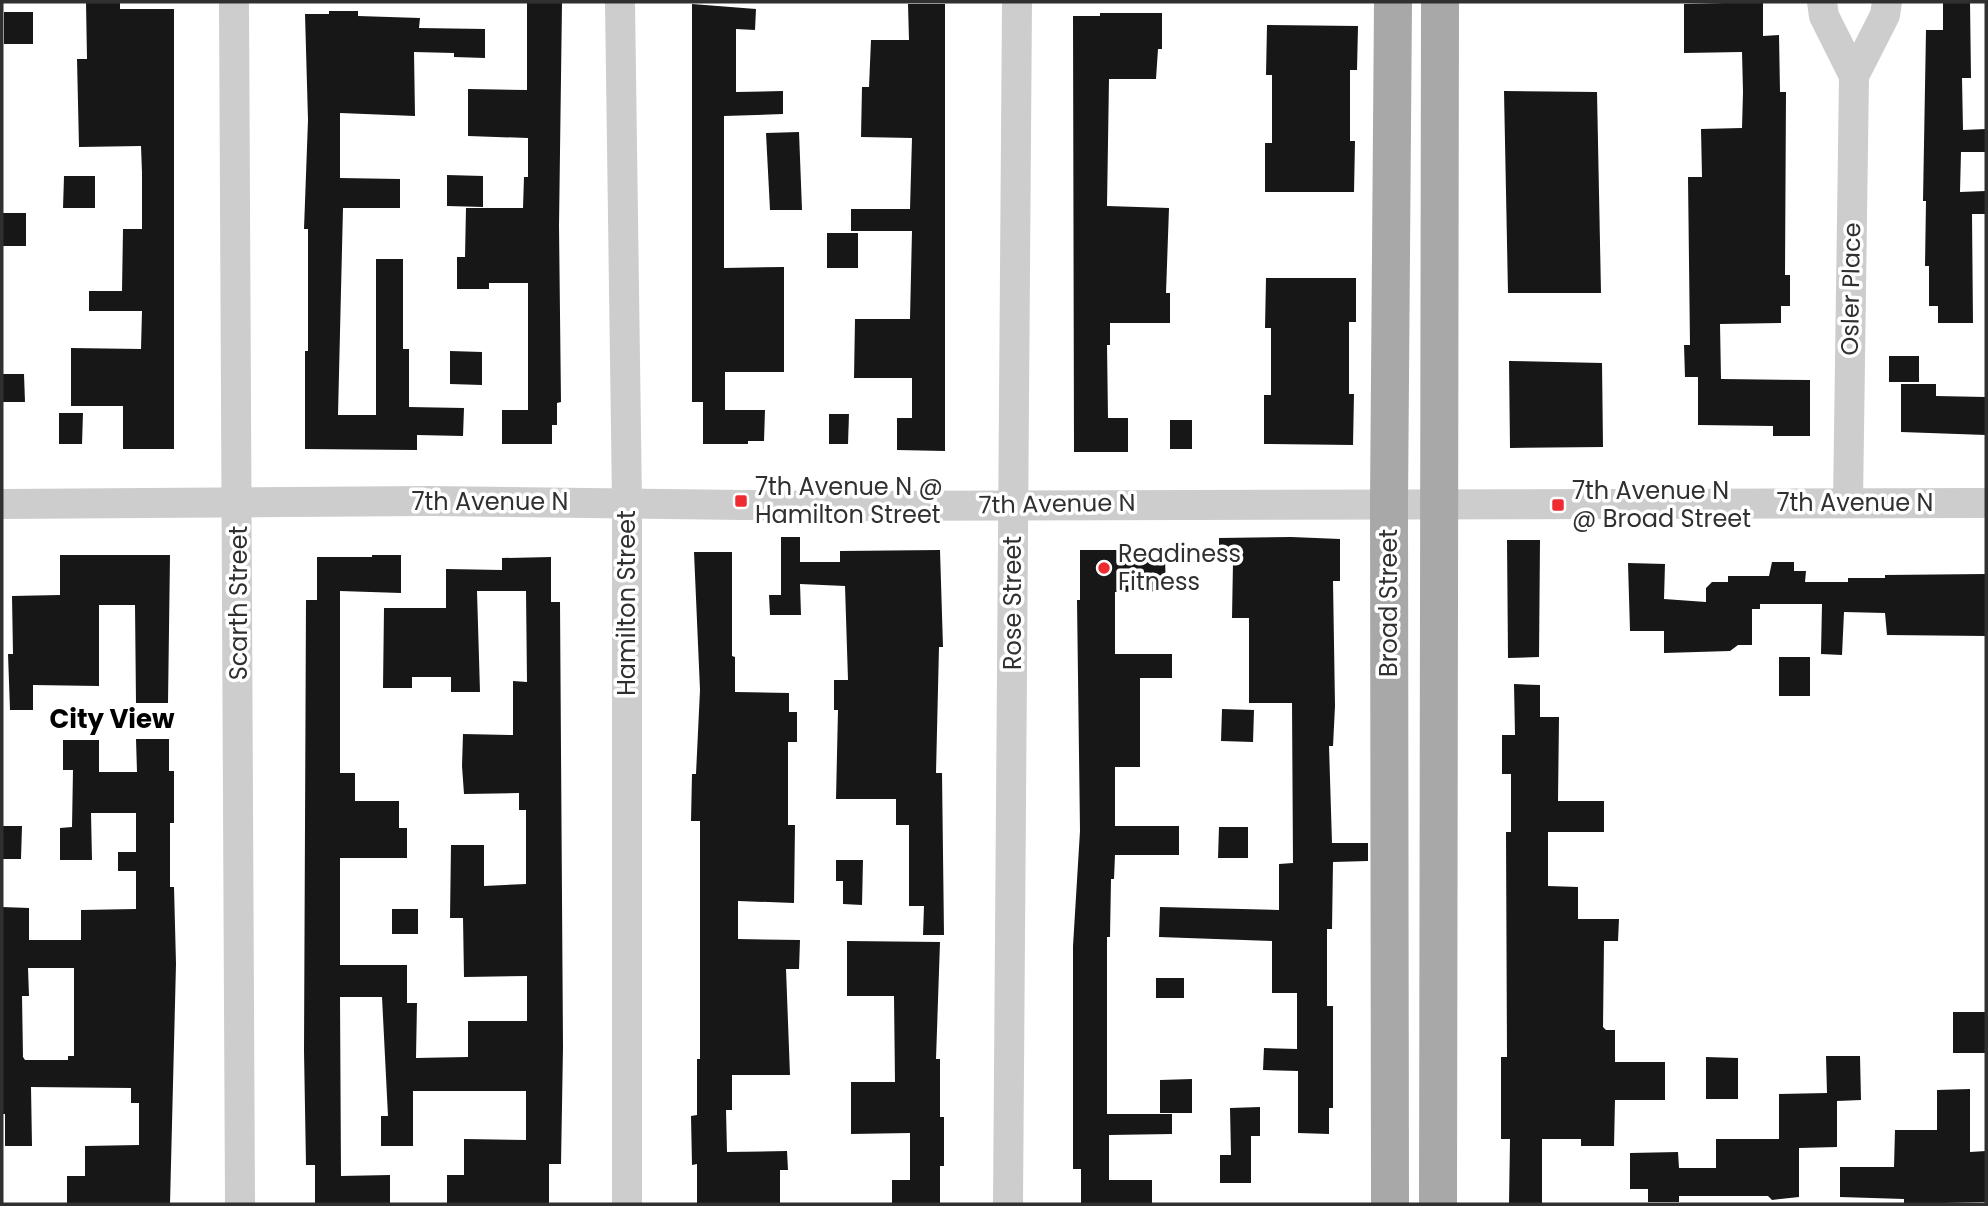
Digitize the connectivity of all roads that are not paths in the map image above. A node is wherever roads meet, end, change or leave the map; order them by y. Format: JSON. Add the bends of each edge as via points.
{"nodes":[{"id":1,"x":234,"y":2,"type":"edge"},
{"id":2,"x":621,"y":2,"type":"edge"},
{"id":3,"x":1017,"y":2,"type":"edge"},
{"id":4,"x":1393,"y":2,"type":"edge"},
{"id":5,"x":1440,"y":2,"type":"edge"},
{"id":6,"x":1822,"y":2,"type":"edge"},
{"id":7,"x":1887,"y":2,"type":"edge"},
{"id":8,"x":1854,"y":76,"type":"junction"},
{"id":9,"x":239,"y":501,"type":"junction"},
{"id":10,"x":627,"y":503,"type":"junction"},
{"id":11,"x":1389,"y":503,"type":"junction"},
{"id":12,"x":1439,"y":503,"type":"junction"},
{"id":13,"x":1847,"y":503,"type":"junction"},
{"id":14,"x":1986,"y":503,"type":"edge"},
{"id":15,"x":2,"y":504,"type":"edge"},
{"id":16,"x":1014,"y":505,"type":"junction"},
{"id":17,"x":240,"y":1204,"type":"edge"},
{"id":18,"x":627,"y":1204,"type":"edge"},
{"id":19,"x":1008,"y":1204,"type":"edge"},
{"id":20,"x":1390,"y":1204,"type":"edge"},
{"id":21,"x":1438,"y":1204,"type":"edge"}],
"edges":[{"from":1,"to":9,"type":"street","name":"Scarth Street"},
{"from":2,"to":10,"type":"street","name":"Hamilton Street"},
{"from":3,"to":16,"type":"street","name":"Rose Street"},
{"from":4,"to":11,"type":"main road","name":"Broad Street"},
{"from":5,"to":12,"type":"main road","name":"Broad Street"},
{"from":6,"to":8,"type":"street","name":"Osler Place","via":[[1824,16]]},
{"from":7,"to":8,"type":"street","name":"Osler Place"},
{"from":8,"to":13,"type":"street","name":"Osler Place"},
{"from":9,"to":10,"type":"street","name":"7th Avenue N"},
{"from":9,"to":15,"type":"street","name":"7th Avenue N"},
{"from":9,"to":17,"type":"street","name":"Scarth Street"},
{"from":10,"to":16,"type":"street","name":"7th Avenue N"},
{"from":10,"to":18,"type":"street","name":"Hamilton Street"},
{"from":11,"to":12,"type":"street","name":"7th Avenue N"},
{"from":11,"to":16,"type":"street","name":"7th Avenue N"},
{"from":11,"to":20,"type":"main road","name":"Broad Street"},
{"from":12,"to":13,"type":"street","name":"7th Avenue N"},
{"from":12,"to":21,"type":"main road","name":"Broad Street"},
{"from":13,"to":14,"type":"street","name":"7th Avenue N"},
{"from":16,"to":19,"type":"street","name":"Rose Street"}]}
